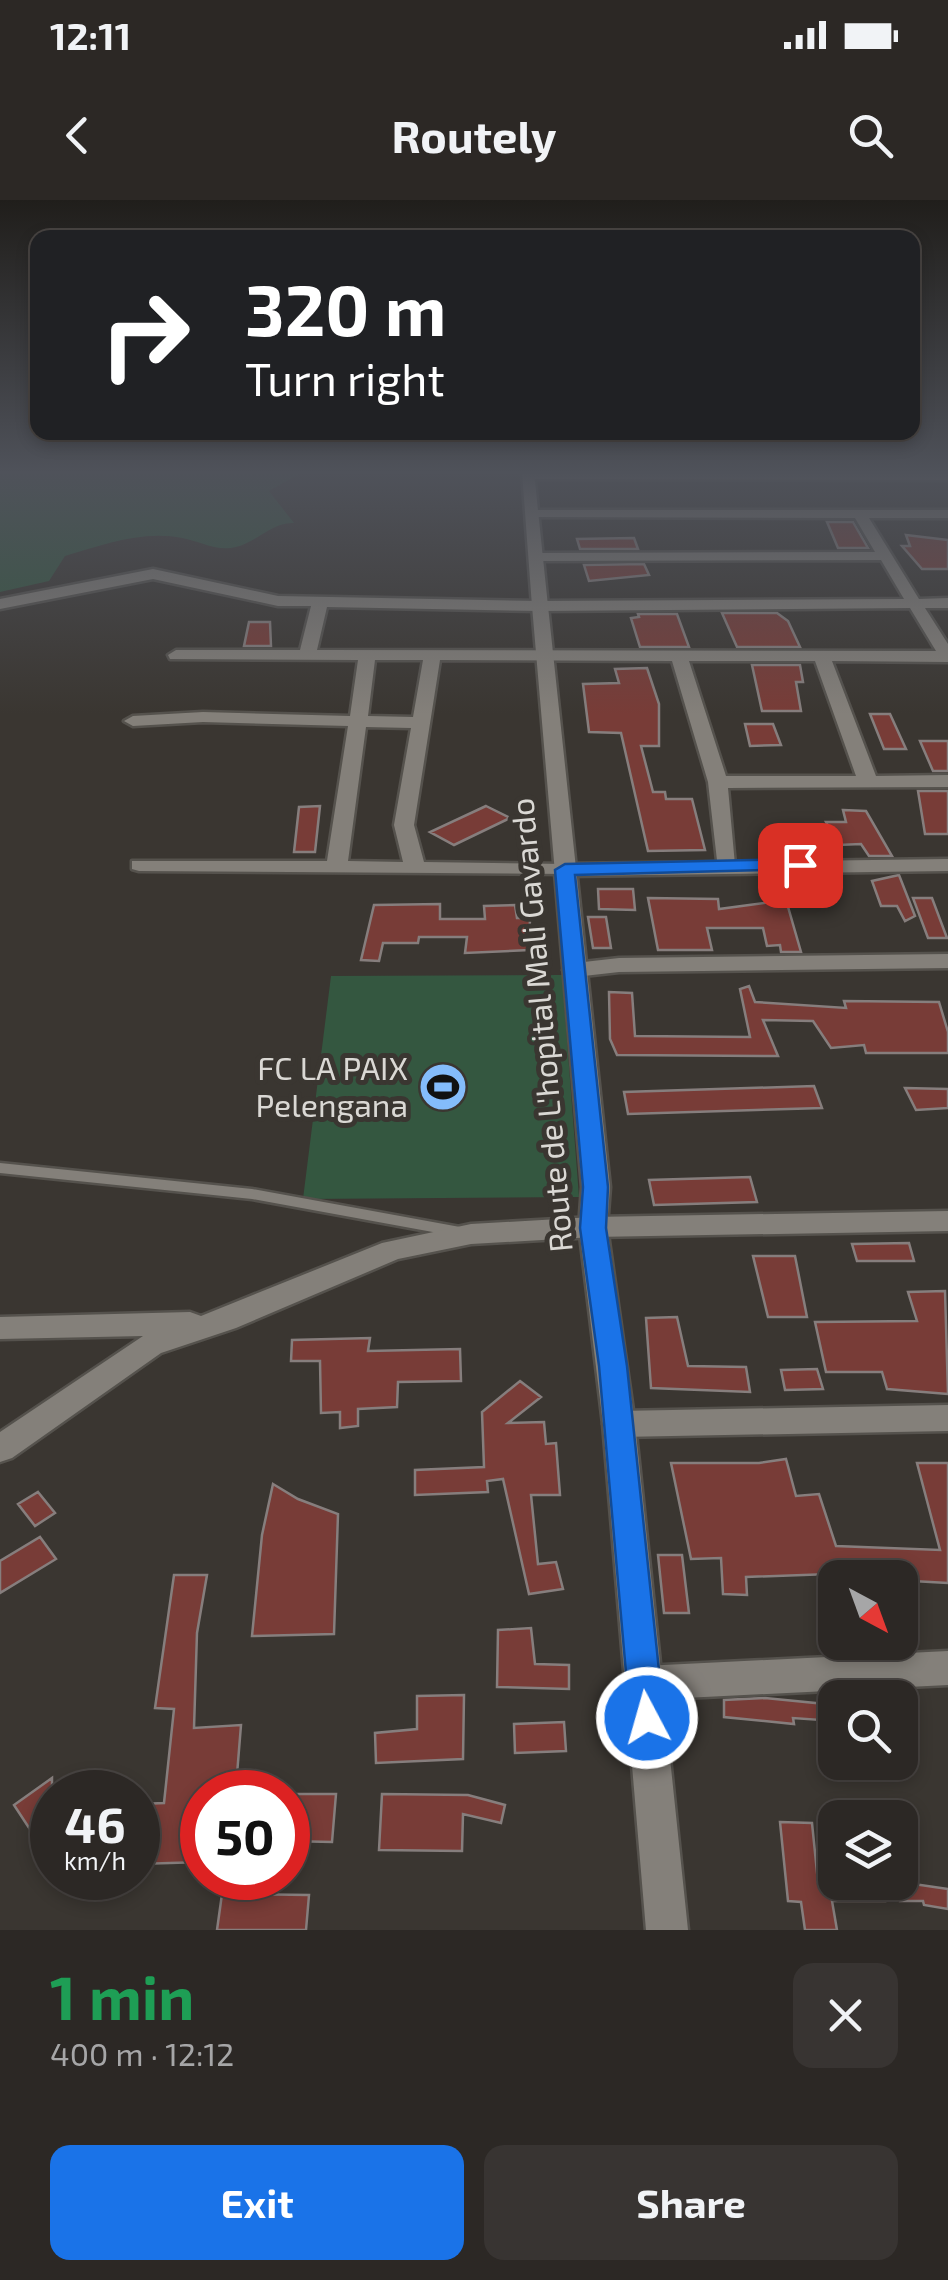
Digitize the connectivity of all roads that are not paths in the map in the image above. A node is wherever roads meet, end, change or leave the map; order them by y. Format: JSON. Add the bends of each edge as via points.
{"nodes":[{"id":1,"x":538,"y":553,"type":"edge"},
{"id":2,"x":883,"y":553,"type":"edge"},
{"id":3,"x":885,"y":556,"type":"junction"},
{"id":4,"x":538,"y":557,"type":"junction"},
{"id":5,"x":320,"y":602,"type":"junction"},
{"id":6,"x":915,"y":603,"type":"junction"},
{"id":7,"x":948,"y":603,"type":"edge"},
{"id":8,"x":0,"y":604,"type":"edge"},
{"id":9,"x":540,"y":606,"type":"junction"},
{"id":10,"x":176,"y":655,"type":"dead end"},
{"id":11,"x":306,"y":656,"type":"junction"},
{"id":12,"x":679,"y":656,"type":"junction"},
{"id":13,"x":822,"y":656,"type":"junction"},
{"id":14,"x":948,"y":656,"type":"edge"},
{"id":15,"x":367,"y":657,"type":"junction"},
{"id":16,"x":432,"y":657,"type":"junction"},
{"id":17,"x":545,"y":658,"type":"junction"},
{"id":18,"x":133,"y":721,"type":"dead end"},
{"id":19,"x":359,"y":722,"type":"junction"},
{"id":20,"x":418,"y":723,"type":"junction"},
{"id":21,"x":868,"y":781,"type":"junction"},
{"id":22,"x":948,"y":781,"type":"edge"},
{"id":23,"x":718,"y":782,"type":"junction"},
{"id":24,"x":139,"y":865,"type":"dead end"},
{"id":25,"x":725,"y":865,"type":"junction"},
{"id":26,"x":948,"y":865,"type":"edge"},
{"id":27,"x":337,"y":867,"type":"junction"},
{"id":28,"x":415,"y":868,"type":"junction"},
{"id":29,"x":565,"y":870,"type":"junction"},
{"id":30,"x":948,"y":961,"type":"edge"},
{"id":31,"x":575,"y":970,"type":"junction"},
{"id":32,"x":0,"y":1168,"type":"edge"},
{"id":33,"x":948,"y":1221,"type":"edge"},
{"id":34,"x":593,"y":1228,"type":"junction"},
{"id":35,"x":471,"y":1234,"type":"junction"},
{"id":36,"x":225,"y":1320,"type":"junction"},
{"id":37,"x":0,"y":1328,"type":"edge"},
{"id":38,"x":948,"y":1418,"type":"edge"},
{"id":39,"x":619,"y":1424,"type":"junction"},
{"id":40,"x":0,"y":1448,"type":"edge"},
{"id":41,"x":948,"y":1668,"type":"edge"},
{"id":42,"x":644,"y":1683,"type":"junction"},
{"id":43,"x":668,"y":1930,"type":"edge"}],
"edges":[{"from":1,"to":4,"type":"street","name":"Route de L'hopital Mali Gavardo"},
{"from":2,"to":3,"type":"street"},
{"from":3,"to":4,"type":"street"},
{"from":3,"to":6,"type":"street"},
{"from":4,"to":9,"type":"street","name":"Route de L'hopital Mali Gavardo"},
{"from":5,"to":8,"type":"street","via":[[264,599],[153,574]]},
{"from":5,"to":9,"type":"street"},
{"from":5,"to":11,"type":"street"},
{"from":6,"to":7,"type":"street"},
{"from":6,"to":9,"type":"street"},
{"from":6,"to":14,"type":"street"},
{"from":9,"to":17,"type":"street","name":"Route de L'hopital Mali Gavardo"},
{"from":10,"to":11,"type":"street"},
{"from":11,"to":15,"type":"street"},
{"from":12,"to":13,"type":"street"},
{"from":12,"to":17,"type":"street"},
{"from":12,"to":23,"type":"street"},
{"from":13,"to":14,"type":"street"},
{"from":13,"to":21,"type":"street"},
{"from":15,"to":16,"type":"street"},
{"from":15,"to":19,"type":"street"},
{"from":16,"to":17,"type":"street"},
{"from":16,"to":20,"type":"street"},
{"from":17,"to":29,"type":"street","name":"Route de L'hopital Mali Gavardo"},
{"from":18,"to":19,"type":"street"},
{"from":19,"to":20,"type":"street"},
{"from":19,"to":27,"type":"street"},
{"from":20,"to":28,"type":"street","via":[[404,826]]},
{"from":21,"to":22,"type":"street"},
{"from":21,"to":23,"type":"street"},
{"from":23,"to":25,"type":"street"},
{"from":24,"to":27,"type":"street"},
{"from":25,"to":26,"type":"street"},
{"from":25,"to":29,"type":"street"},
{"from":27,"to":28,"type":"street"},
{"from":28,"to":29,"type":"street"},
{"from":29,"to":31,"type":"street","name":"Route de L'hopital Mali Gavardo"},
{"from":30,"to":31,"type":"street"},
{"from":31,"to":34,"type":"street","name":"Route de L'hopital Mali Gavardo","via":[[596,1187]]},
{"from":32,"to":35,"type":"lane","via":[[252,1194]]},
{"from":33,"to":34,"type":"street"},
{"from":34,"to":35,"type":"street"},
{"from":34,"to":39,"type":"street","name":"Route de L'hopital Mali Gavardo"},
{"from":35,"to":36,"type":"street","via":[[392,1250]]},
{"from":36,"to":37,"type":"street"},
{"from":36,"to":40,"type":"street","via":[[150,1345]]},
{"from":38,"to":39,"type":"street"},
{"from":39,"to":42,"type":"street","name":"Route de L'hopital Mali Gavardo"},
{"from":41,"to":42,"type":"street"},
{"from":42,"to":43,"type":"street","name":"Route de L'hopital Mali Gavardo"}]}
